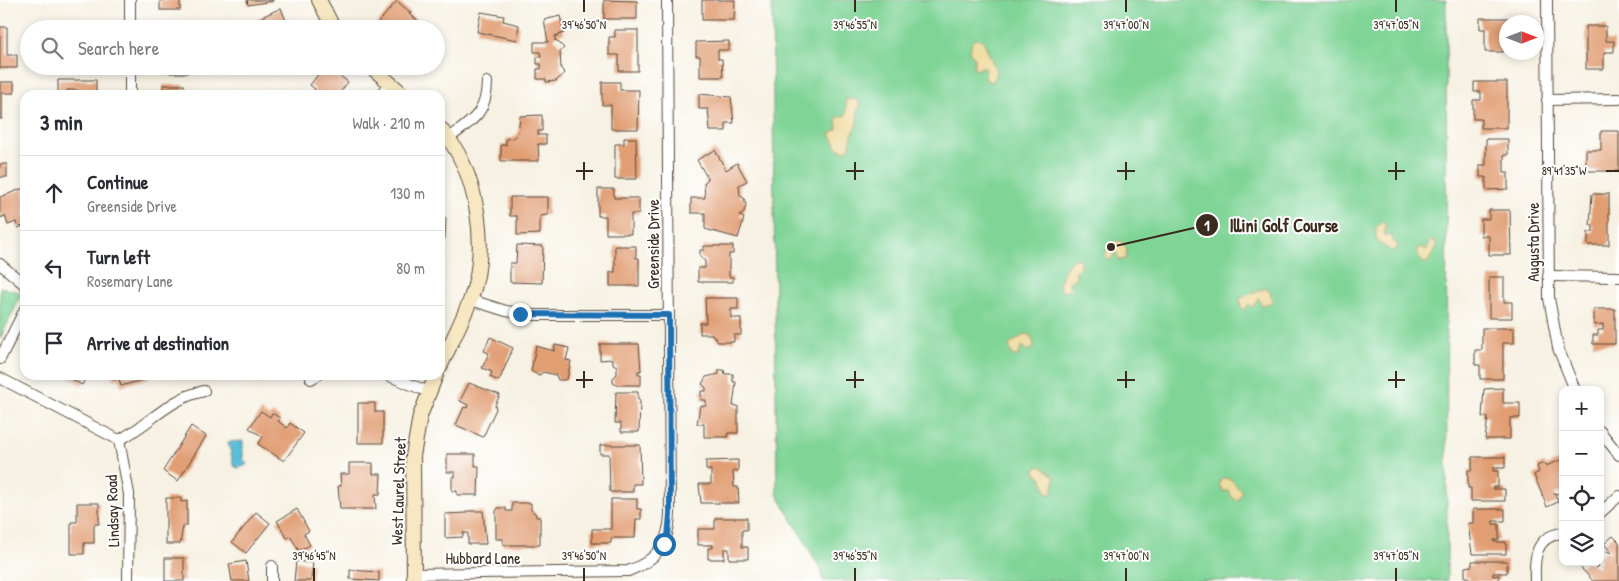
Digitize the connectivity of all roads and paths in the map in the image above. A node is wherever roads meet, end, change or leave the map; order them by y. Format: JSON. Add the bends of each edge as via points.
{"nodes":[{"id":1,"x":130,"y":0,"type":"edge"},
{"id":2,"x":320,"y":0,"type":"edge"},
{"id":3,"x":667,"y":0,"type":"edge"},
{"id":4,"x":1547,"y":0,"type":"edge"},
{"id":5,"x":130,"y":20,"type":"edge"},
{"id":6,"x":330,"y":20,"type":"edge"},
{"id":7,"x":130,"y":75,"type":"edge"},
{"id":8,"x":381,"y":75,"type":"edge"},
{"id":9,"x":487,"y":82,"type":"dead end"},
{"id":10,"x":390,"y":83,"type":"junction"},
{"id":11,"x":130,"y":90,"type":"edge"},
{"id":12,"x":384,"y":90,"type":"edge"},
{"id":13,"x":398,"y":90,"type":"edge"},
{"id":14,"x":1619,"y":99,"type":"edge"},
{"id":15,"x":1547,"y":100,"type":"junction"},
{"id":16,"x":445,"y":133,"type":"edge"},
{"id":17,"x":0,"y":264,"type":"edge"},
{"id":18,"x":1548,"y":276,"type":"junction"},
{"id":19,"x":1619,"y":277,"type":"edge"},
{"id":20,"x":20,"y":281,"type":"edge"},
{"id":21,"x":470,"y":300,"type":"junction"},
{"id":22,"x":669,"y":315,"type":"junction"},
{"id":23,"x":20,"y":319,"type":"edge"},
{"id":24,"x":445,"y":356,"type":"edge"},
{"id":25,"x":0,"y":358,"type":"edge"},
{"id":26,"x":0,"y":378,"type":"edge"},
{"id":27,"x":399,"y":380,"type":"edge"},
{"id":28,"x":434,"y":380,"type":"edge"},
{"id":29,"x":1573,"y":386,"type":"edge"},
{"id":30,"x":204,"y":391,"type":"dead end"},
{"id":31,"x":429,"y":392,"type":"junction"},
{"id":32,"x":1604,"y":436,"type":"edge"},
{"id":33,"x":119,"y":440,"type":"junction"},
{"id":34,"x":1619,"y":455,"type":"edge"},
{"id":35,"x":1619,"y":496,"type":"edge"},
{"id":36,"x":1604,"y":509,"type":"edge"},
{"id":37,"x":1559,"y":534,"type":"edge"},
{"id":38,"x":272,"y":566,"type":"dead end"},
{"id":39,"x":641,"y":566,"type":"joint"},
{"id":40,"x":414,"y":577,"type":"edge"},
{"id":41,"x":582,"y":577,"type":"edge"},
{"id":42,"x":128,"y":581,"type":"edge"},
{"id":43,"x":272,"y":581,"type":"edge"},
{"id":44,"x":1534,"y":581,"type":"edge"}],
"edges":[{"from":1,"to":5,"type":"street"},
{"from":2,"to":6,"type":"street"},
{"from":3,"to":22,"type":"street","name":"Greenside Drive"},
{"from":4,"to":15,"type":"street","name":"Augusta Drive"},
{"from":7,"to":11,"type":"street"},
{"from":8,"to":10,"type":"street"},
{"from":9,"to":16,"type":"street","via":[[484,105],[477,116]]},
{"from":10,"to":12,"type":"street"},
{"from":10,"to":13,"type":"street"},
{"from":14,"to":15,"type":"street"},
{"from":15,"to":18,"type":"street","name":"Augusta Drive"},
{"from":16,"to":21,"type":"street","via":[[471,183],[478,218],[478,252]]},
{"from":17,"to":20,"type":"street"},
{"from":18,"to":19,"type":"street"},
{"from":18,"to":29,"type":"street","name":"Augusta Drive","via":[[1558,348]]},
{"from":21,"to":22,"type":"street","via":[[534,316]]},
{"from":21,"to":24,"type":"street"},
{"from":22,"to":39,"type":"street","name":"Greenside Drive","via":[[670,525],[664,544],[651,560]]},
{"from":23,"to":25,"type":"street"},
{"from":26,"to":33,"type":"street"},
{"from":27,"to":31,"type":"street"},
{"from":28,"to":31,"type":"street","name":"West Laurel Street"},
{"from":30,"to":33,"type":"street","via":[[176,400],[135,432]]},
{"from":31,"to":40,"type":"street","name":"West Laurel Street","via":[[420,416],[413,456]]},
{"from":32,"to":34,"type":"street"},
{"from":33,"to":42,"type":"street","name":"Lindsay Road","via":[[129,494]]},
{"from":35,"to":36,"type":"street"},
{"from":37,"to":44,"type":"street","via":[[1550,536],[1535,554]]},
{"from":38,"to":43,"type":"street"},
{"from":39,"to":41,"type":"street","name":"Hubbard Lane","via":[[628,571]]},
{"from":40,"to":41,"type":"street","name":"Hubbard Lane"}]}
